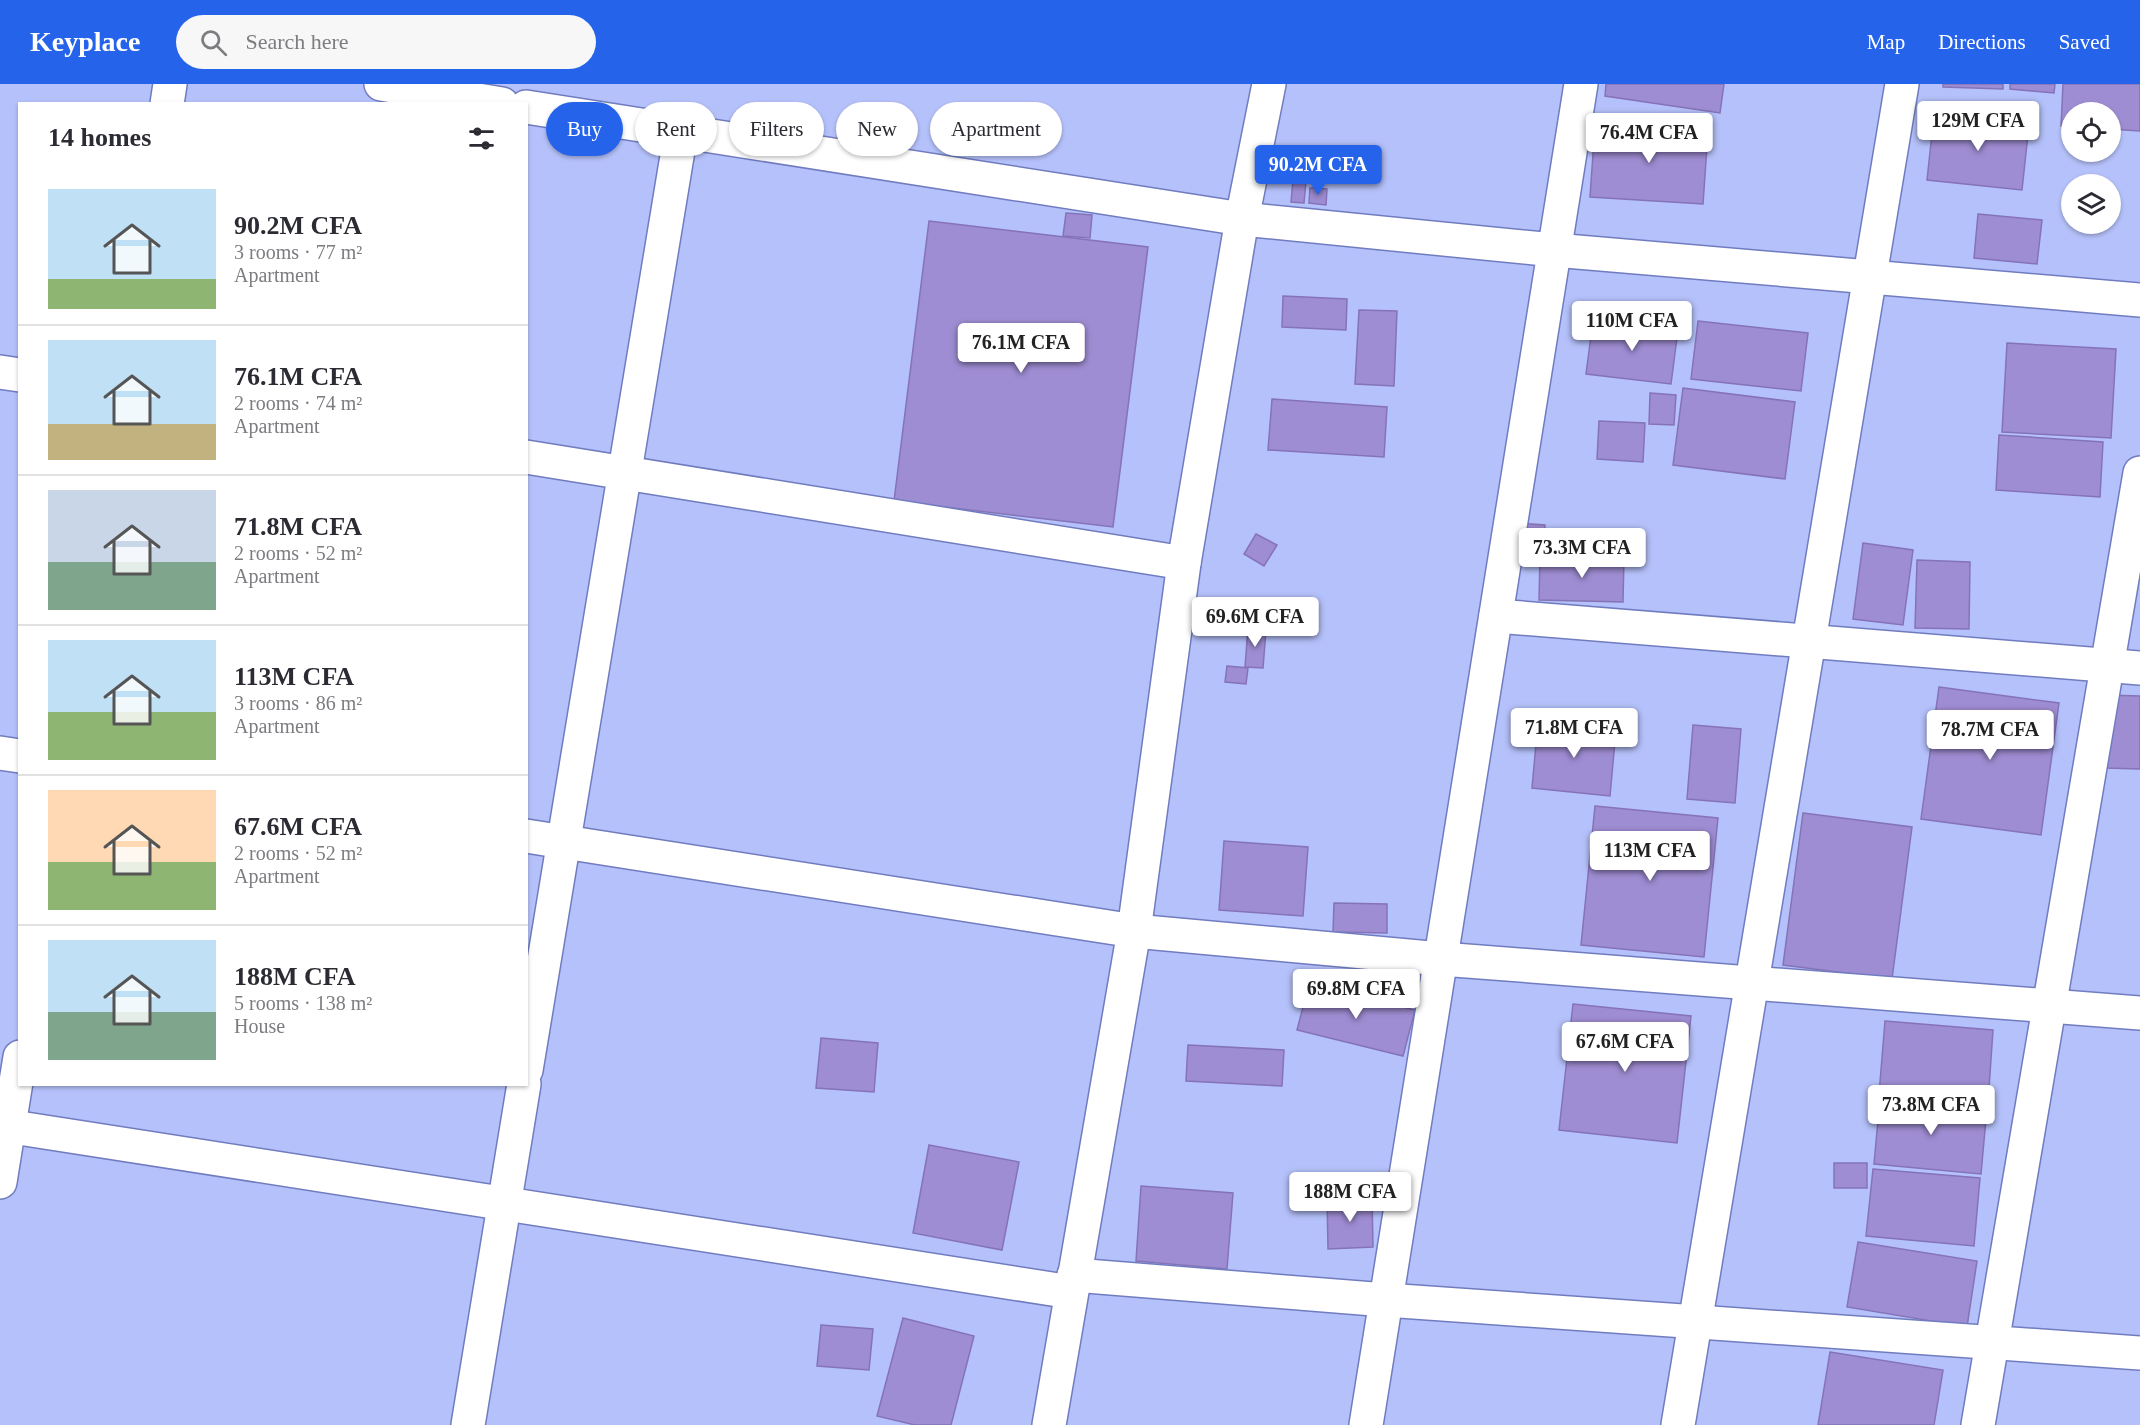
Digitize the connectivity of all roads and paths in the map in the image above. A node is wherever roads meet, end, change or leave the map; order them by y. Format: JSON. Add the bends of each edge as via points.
{"nodes":[{"id":1,"x":170,"y":84,"type":"edge"},
{"id":2,"x":381,"y":84,"type":"edge"},
{"id":3,"x":1269,"y":84,"type":"edge"},
{"id":4,"x":1581,"y":84,"type":"edge"},
{"id":5,"x":1902,"y":84,"type":"edge"},
{"id":6,"x":167,"y":102,"type":"edge"},
{"id":7,"x":490,"y":102,"type":"edge"},
{"id":8,"x":528,"y":107,"type":"edge"},
{"id":9,"x":635,"y":125,"type":"edge"},
{"id":10,"x":717,"y":138,"type":"edge"},
{"id":11,"x":677,"y":156,"type":"edge"},
{"id":12,"x":1242,"y":219,"type":"junction"},
{"id":13,"x":1554,"y":250,"type":"junction"},
{"id":14,"x":1869,"y":276,"type":"junction"},
{"id":15,"x":2140,"y":300,"type":"edge"},
{"id":16,"x":0,"y":372,"type":"edge"},
{"id":17,"x":18,"y":375,"type":"edge"},
{"id":18,"x":528,"y":457,"type":"edge"},
{"id":19,"x":623,"y":473,"type":"junction"},
{"id":20,"x":2140,"y":473,"type":"edge"},
{"id":21,"x":1184,"y":564,"type":"junction"},
{"id":22,"x":1496,"y":616,"type":"junction"},
{"id":23,"x":1809,"y":641,"type":"junction"},
{"id":24,"x":2107,"y":666,"type":"junction"},
{"id":25,"x":2140,"y":668,"type":"edge"},
{"id":26,"x":0,"y":753,"type":"edge"},
{"id":27,"x":18,"y":756,"type":"edge"},
{"id":28,"x":528,"y":836,"type":"edge"},
{"id":29,"x":564,"y":842,"type":"junction"},
{"id":30,"x":1134,"y":931,"type":"junction"},
{"id":31,"x":1441,"y":959,"type":"junction"},
{"id":32,"x":1752,"y":983,"type":"junction"},
{"id":33,"x":2050,"y":1007,"type":"junction"},
{"id":34,"x":2140,"y":1013,"type":"edge"},
{"id":35,"x":528,"y":1058,"type":"edge"},
{"id":36,"x":18,"y":1066,"type":"edge"},
{"id":37,"x":524,"y":1086,"type":"edge"},
{"id":38,"x":4,"y":1126,"type":"edge"},
{"id":39,"x":0,"y":1182,"type":"edge"},
{"id":40,"x":504,"y":1204,"type":"junction"},
{"id":41,"x":1073,"y":1284,"type":"junction"},
{"id":42,"x":1386,"y":1300,"type":"junction"},
{"id":43,"x":1696,"y":1322,"type":"junction"},
{"id":44,"x":1992,"y":1343,"type":"junction"},
{"id":45,"x":2140,"y":1353,"type":"edge"},
{"id":46,"x":468,"y":1425,"type":"edge"},
{"id":47,"x":1049,"y":1425,"type":"edge"},
{"id":48,"x":1366,"y":1425,"type":"edge"},
{"id":49,"x":1678,"y":1425,"type":"edge"},
{"id":50,"x":1978,"y":1425,"type":"edge"}],
"edges":[{"from":1,"to":6,"type":"street"},
{"from":2,"to":7,"type":"street"},
{"from":3,"to":12,"type":"street"},
{"from":4,"to":13,"type":"street"},
{"from":5,"to":14,"type":"street"},
{"from":8,"to":9,"type":"street"},
{"from":10,"to":12,"type":"street"},
{"from":11,"to":19,"type":"street"},
{"from":12,"to":13,"type":"street"},
{"from":12,"to":21,"type":"street"},
{"from":13,"to":14,"type":"street"},
{"from":13,"to":22,"type":"street"},
{"from":14,"to":15,"type":"street"},
{"from":14,"to":23,"type":"street"},
{"from":16,"to":17,"type":"street"},
{"from":18,"to":19,"type":"street"},
{"from":19,"to":21,"type":"street"},
{"from":19,"to":29,"type":"street"},
{"from":20,"to":24,"type":"street"},
{"from":21,"to":30,"type":"street"},
{"from":22,"to":23,"type":"street"},
{"from":22,"to":31,"type":"street"},
{"from":23,"to":24,"type":"street"},
{"from":23,"to":32,"type":"street"},
{"from":24,"to":25,"type":"street"},
{"from":24,"to":33,"type":"street"},
{"from":26,"to":27,"type":"street"},
{"from":28,"to":29,"type":"street"},
{"from":29,"to":30,"type":"street"},
{"from":29,"to":35,"type":"street"},
{"from":30,"to":31,"type":"street"},
{"from":30,"to":41,"type":"street"},
{"from":31,"to":32,"type":"street"},
{"from":31,"to":42,"type":"street"},
{"from":32,"to":33,"type":"street"},
{"from":32,"to":43,"type":"street"},
{"from":33,"to":34,"type":"street"},
{"from":33,"to":44,"type":"street"},
{"from":36,"to":38,"type":"street"},
{"from":37,"to":40,"type":"street"},
{"from":38,"to":39,"type":"street"},
{"from":38,"to":40,"type":"street"},
{"from":40,"to":41,"type":"street"},
{"from":40,"to":46,"type":"street"},
{"from":41,"to":42,"type":"street"},
{"from":41,"to":47,"type":"street"},
{"from":42,"to":43,"type":"street"},
{"from":42,"to":48,"type":"street"},
{"from":43,"to":44,"type":"street"},
{"from":43,"to":49,"type":"street"},
{"from":44,"to":45,"type":"street"},
{"from":44,"to":50,"type":"street"}]}
